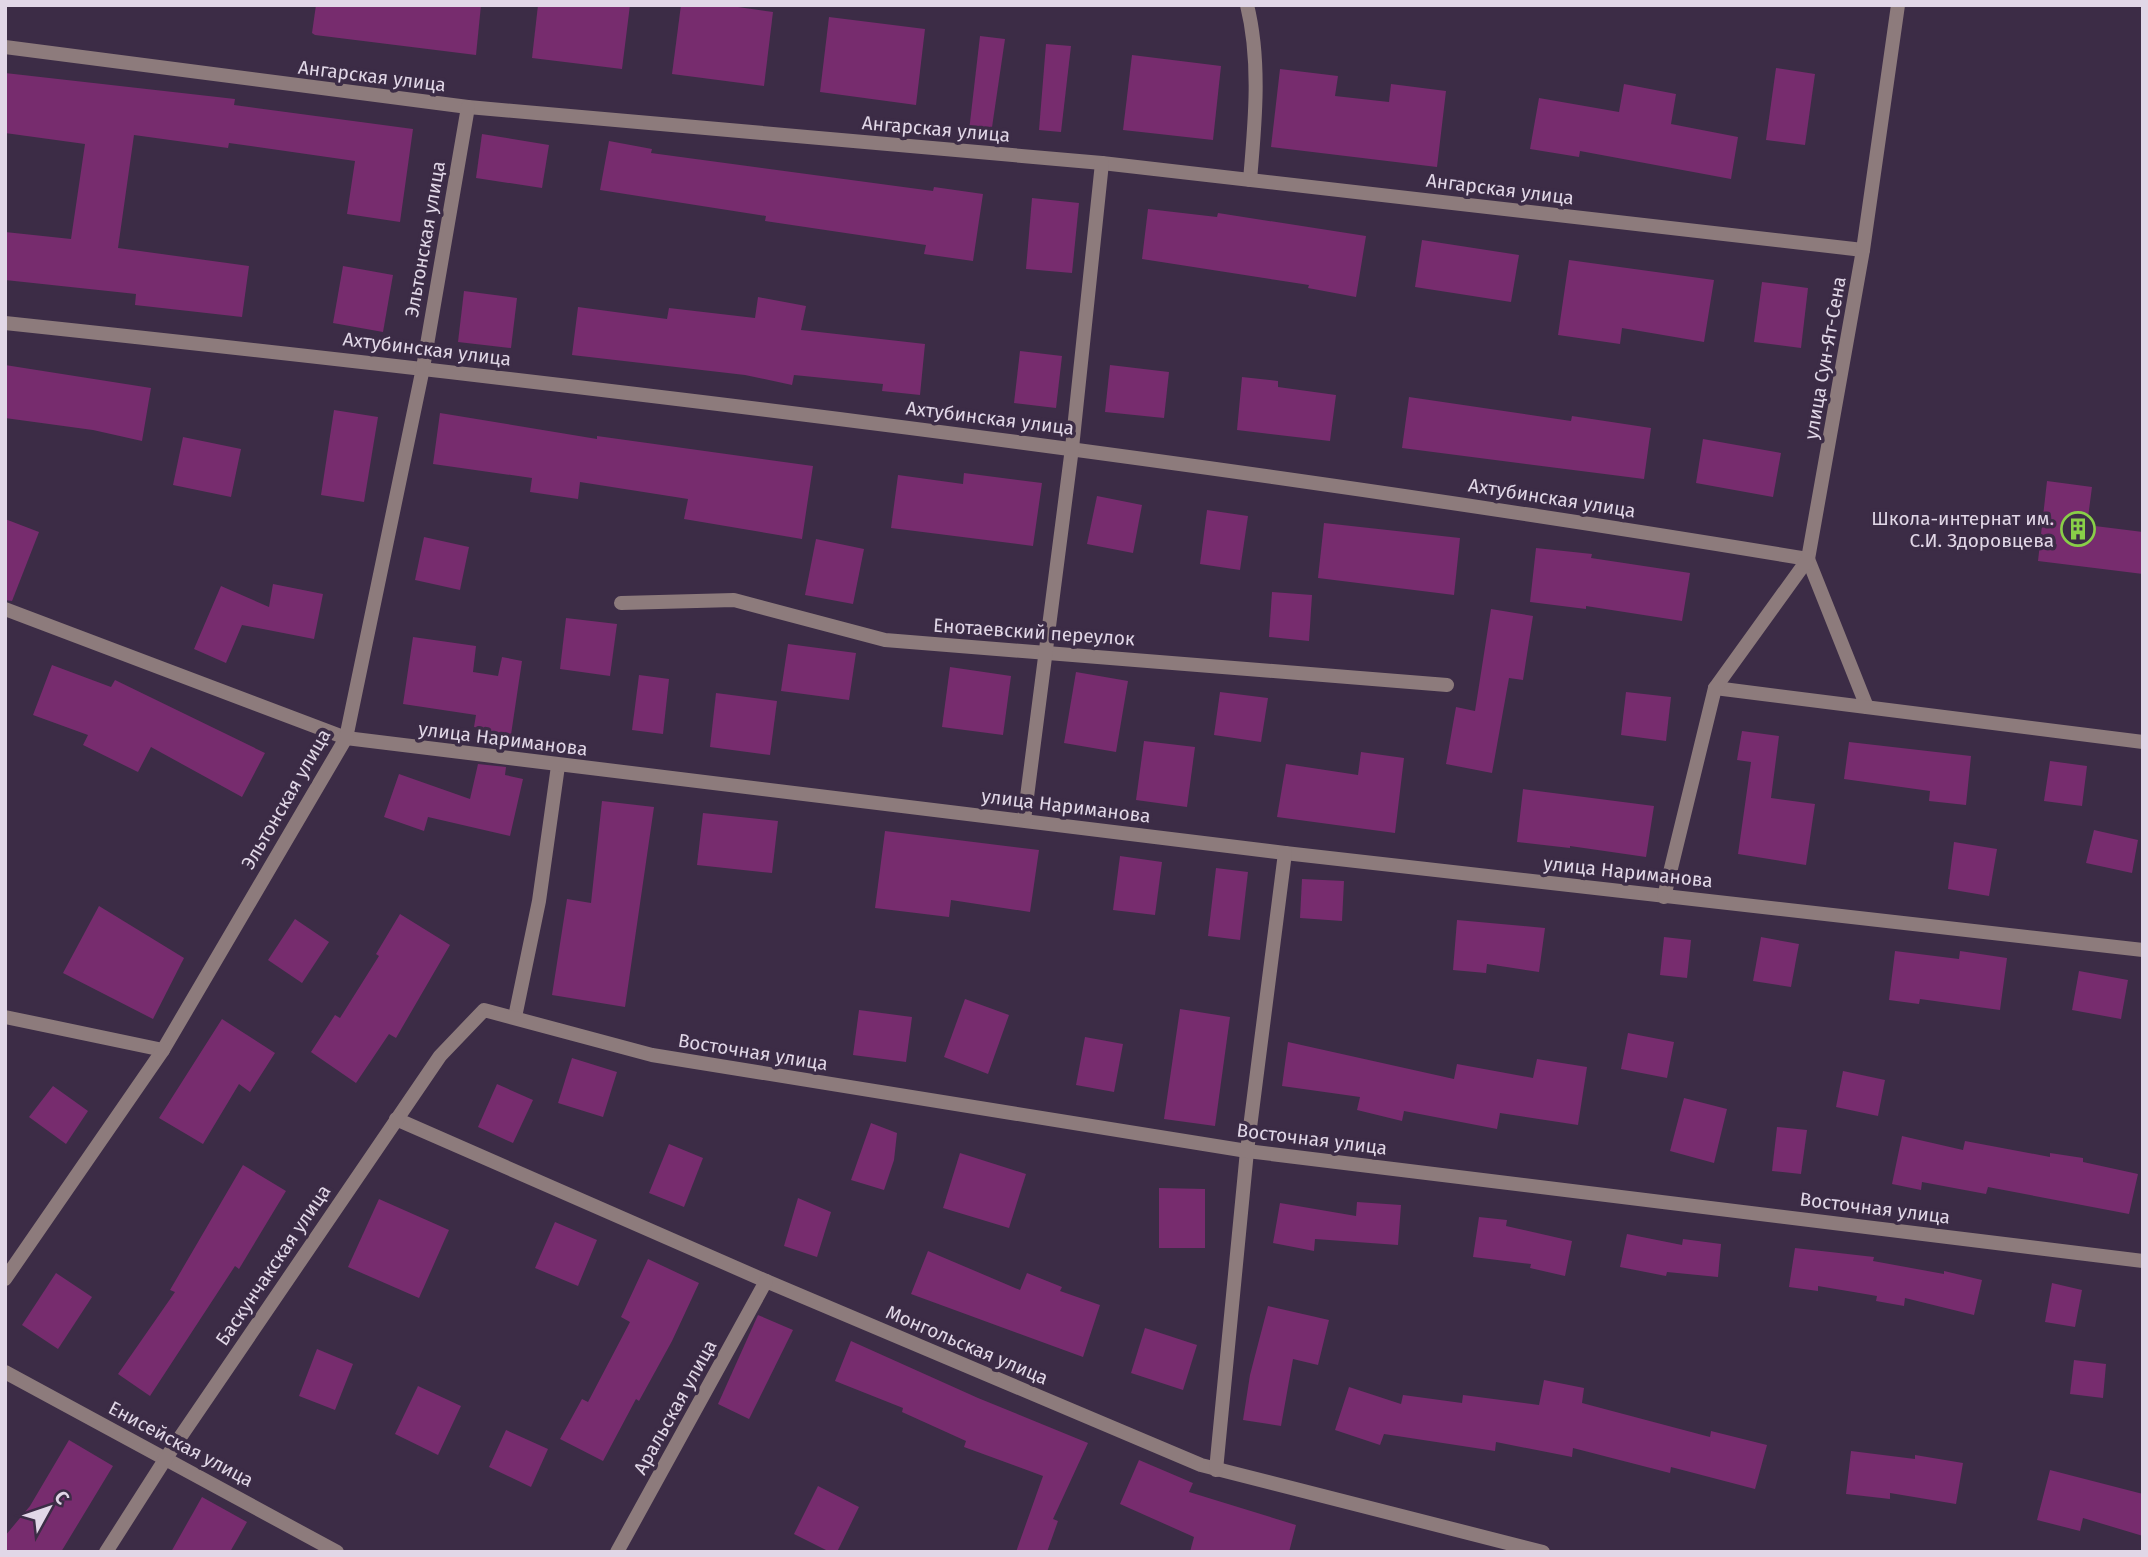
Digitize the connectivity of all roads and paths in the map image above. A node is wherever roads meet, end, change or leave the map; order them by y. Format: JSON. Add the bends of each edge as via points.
{"nodes":[{"id":1,"x":1247,"y":5,"type":"edge"},
{"id":2,"x":1898,"y":5,"type":"edge"},
{"id":3,"x":5,"y":47,"type":"edge"},
{"id":4,"x":468,"y":107,"type":"junction"},
{"id":5,"x":1102,"y":163,"type":"junction"},
{"id":6,"x":1250,"y":180,"type":"junction"},
{"id":7,"x":1863,"y":250,"type":"junction"},
{"id":8,"x":5,"y":323,"type":"edge"},
{"id":9,"x":423,"y":368,"type":"junction"},
{"id":10,"x":1072,"y":448,"type":"junction"},
{"id":11,"x":1808,"y":559,"type":"junction"},
{"id":12,"x":621,"y":603,"type":"dead end"},
{"id":13,"x":5,"y":609,"type":"edge"},
{"id":14,"x":1046,"y":651,"type":"junction"},
{"id":15,"x":1447,"y":685,"type":"dead end"},
{"id":16,"x":1716,"y":688,"type":"junction"},
{"id":17,"x":1867,"y":707,"type":"junction"},
{"id":18,"x":346,"y":738,"type":"junction"},
{"id":19,"x":2143,"y":742,"type":"edge"},
{"id":20,"x":558,"y":766,"type":"junction"},
{"id":21,"x":1024,"y":820,"type":"junction"},
{"id":22,"x":1285,"y":853,"type":"junction"},
{"id":23,"x":1664,"y":897,"type":"junction"},
{"id":24,"x":2143,"y":950,"type":"edge"},
{"id":25,"x":484,"y":1010,"type":"joint"},
{"id":26,"x":5,"y":1017,"type":"edge"},
{"id":27,"x":515,"y":1017,"type":"junction"},
{"id":28,"x":163,"y":1050,"type":"junction"},
{"id":29,"x":396,"y":1119,"type":"junction"},
{"id":30,"x":1247,"y":1151,"type":"junction"},
{"id":31,"x":2143,"y":1261,"type":"edge"},
{"id":32,"x":5,"y":1279,"type":"edge"},
{"id":33,"x":766,"y":1281,"type":"junction"},
{"id":34,"x":5,"y":1372,"type":"edge"},
{"id":35,"x":166,"y":1458,"type":"junction"},
{"id":36,"x":1216,"y":1470,"type":"junction"},
{"id":37,"x":618,"y":1551,"type":"edge"},
{"id":38,"x":106,"y":1552,"type":"edge"},
{"id":39,"x":337,"y":1552,"type":"edge"},
{"id":40,"x":1543,"y":1552,"type":"edge"}],
"edges":[{"from":1,"to":6,"type":"street","via":[[1253,29],[1255,122]]},
{"from":2,"to":7,"type":"street","name":"улица Сун-Ят-Сена"},
{"from":3,"to":4,"type":"street","name":"Ангарская улица"},
{"from":4,"to":5,"type":"street","name":"Ангарская улица"},
{"from":4,"to":9,"type":"street","name":"Эльтонская улица"},
{"from":5,"to":6,"type":"street","name":"Ангарская улица"},
{"from":5,"to":10,"type":"street"},
{"from":6,"to":7,"type":"street","name":"Ангарская улица"},
{"from":7,"to":11,"type":"street","name":"улица Сун-Ят-Сена"},
{"from":8,"to":9,"type":"street","name":"Ахтубинская улица"},
{"from":9,"to":10,"type":"street","name":"Ахтубинская улица"},
{"from":9,"to":18,"type":"street","name":"Эльтонская улица"},
{"from":10,"to":11,"type":"street","name":"Ахтубинская улица","via":[[1481,505]]},
{"from":10,"to":14,"type":"street"},
{"from":11,"to":16,"type":"street","name":"улица Сун-Ят-Сена"},
{"from":11,"to":17,"type":"street"},
{"from":12,"to":14,"type":"street","name":"Енотаевский переулок","via":[[734,600],[885,640]]},
{"from":13,"to":18,"type":"street","name":"улица Нариманова"},
{"from":14,"to":15,"type":"street","name":"Енотаевский переулок"},
{"from":14,"to":21,"type":"street"},
{"from":16,"to":17,"type":"street"},
{"from":16,"to":23,"type":"street"},
{"from":17,"to":19,"type":"street"},
{"from":18,"to":20,"type":"street","name":"улица Нариманова"},
{"from":18,"to":28,"type":"street","name":"Эльтонская улица"},
{"from":20,"to":21,"type":"street","name":"улица Нариманова"},
{"from":20,"to":27,"type":"street","via":[[539,901]]},
{"from":21,"to":22,"type":"street","name":"улица Нариманова"},
{"from":22,"to":23,"type":"street","name":"улица Нариманова"},
{"from":22,"to":30,"type":"street"},
{"from":23,"to":24,"type":"street","name":"улица Нариманова"},
{"from":25,"to":27,"type":"street","name":"Восточная улица"},
{"from":25,"to":29,"type":"street","name":"Баскунчакская улица","via":[[440,1056]]},
{"from":26,"to":28,"type":"street"},
{"from":27,"to":30,"type":"street","name":"Восточная улица","via":[[652,1055]]},
{"from":28,"to":32,"type":"street","name":"Эльтонская улица"},
{"from":29,"to":33,"type":"street","name":"Монгольская улица"},
{"from":29,"to":35,"type":"street","name":"Баскунчакская улица"},
{"from":30,"to":31,"type":"street","name":"Восточная улица"},
{"from":30,"to":36,"type":"street"},
{"from":33,"to":36,"type":"street","name":"Монгольская улица"},
{"from":33,"to":37,"type":"street","name":"Аральская улица"},
{"from":34,"to":35,"type":"street","name":"Енисейская улица"},
{"from":35,"to":38,"type":"street","name":"Баскунчакская улица"},
{"from":35,"to":39,"type":"street","name":"Енисейская улица"},
{"from":36,"to":40,"type":"street","name":"Монгольская улица"}]}
